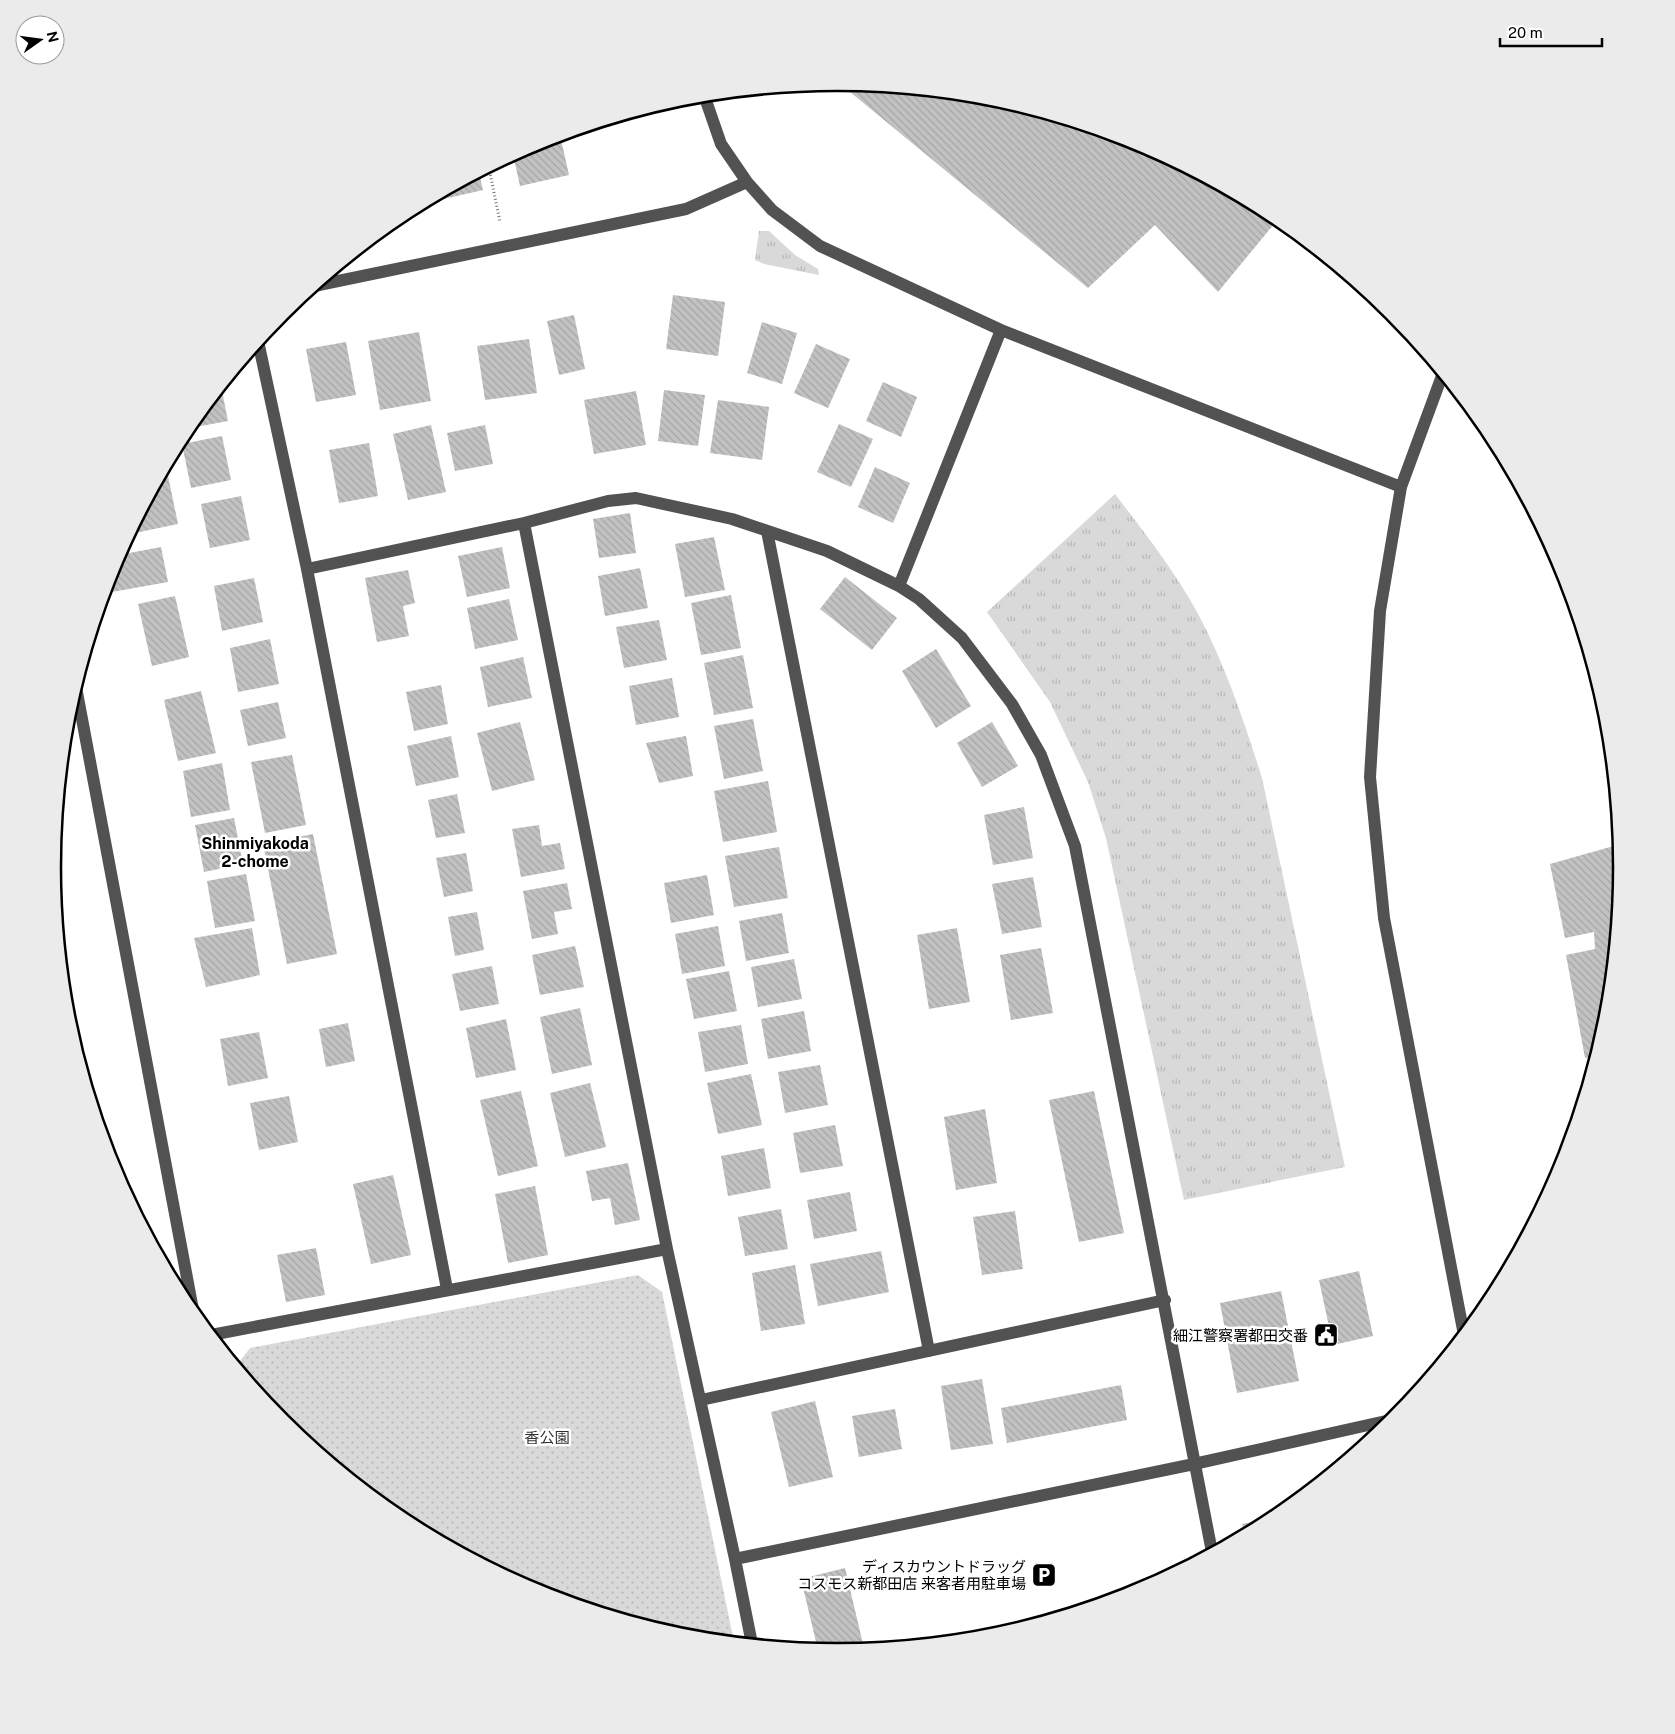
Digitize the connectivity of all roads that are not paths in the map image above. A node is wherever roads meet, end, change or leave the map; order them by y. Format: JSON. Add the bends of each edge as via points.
{"nodes":[{"id":1,"x":707,"y":102,"type":"edge"},
{"id":2,"x":748,"y":182,"type":"junction"},
{"id":3,"x":325,"y":284,"type":"edge"},
{"id":4,"x":1001,"y":330,"type":"junction"},
{"id":5,"x":260,"y":349,"type":"edge"},
{"id":6,"x":1441,"y":379,"type":"edge"},
{"id":7,"x":1401,"y":487,"type":"junction"},
{"id":8,"x":524,"y":523,"type":"junction"},
{"id":9,"x":767,"y":531,"type":"junction"},
{"id":10,"x":307,"y":569,"type":"junction"},
{"id":11,"x":899,"y":586,"type":"junction"},
{"id":12,"x":79,"y":703,"type":"edge"},
{"id":13,"x":667,"y":1249,"type":"junction"},
{"id":14,"x":447,"y":1289,"type":"junction"},
{"id":15,"x":190,"y":1295,"type":"edge"},
{"id":16,"x":1165,"y":1300,"type":"junction"},
{"id":17,"x":1462,"y":1327,"type":"edge"},
{"id":18,"x":218,"y":1334,"type":"edge"},
{"id":19,"x":929,"y":1351,"type":"junction"},
{"id":20,"x":701,"y":1400,"type":"junction"},
{"id":21,"x":1380,"y":1422,"type":"edge"},
{"id":22,"x":1194,"y":1464,"type":"junction"},
{"id":23,"x":1211,"y":1547,"type":"edge"},
{"id":24,"x":735,"y":1559,"type":"junction"},
{"id":25,"x":751,"y":1638,"type":"edge"}],
"edges":[{"from":1,"to":2,"type":"street","via":[[721,144]]},
{"from":2,"to":3,"type":"street","via":[[686,209]]},
{"from":2,"to":4,"type":"street","via":[[772,210],[820,246]]},
{"from":4,"to":7,"type":"street"},
{"from":4,"to":11,"type":"street"},
{"from":5,"to":10,"type":"street"},
{"from":6,"to":7,"type":"street"},
{"from":7,"to":17,"type":"street","via":[[1380,611],[1370,777],[1384,918]]},
{"from":8,"to":9,"type":"street","via":[[608,501],[636,498],[732,519]]},
{"from":8,"to":10,"type":"street"},
{"from":8,"to":13,"type":"street"},
{"from":9,"to":11,"type":"street","via":[[827,551]]},
{"from":9,"to":19,"type":"street"},
{"from":10,"to":14,"type":"street"},
{"from":11,"to":16,"type":"street","via":[[919,599],[962,638],[996,680],[1041,755],[1065,814],[1075,846]]},
{"from":12,"to":15,"type":"street"},
{"from":13,"to":14,"type":"street"},
{"from":13,"to":20,"type":"street"},
{"from":14,"to":18,"type":"street"},
{"from":16,"to":19,"type":"street"},
{"from":16,"to":22,"type":"street"},
{"from":19,"to":20,"type":"street"},
{"from":20,"to":24,"type":"street"},
{"from":21,"to":22,"type":"street"},
{"from":22,"to":23,"type":"street"},
{"from":22,"to":24,"type":"street"},
{"from":24,"to":25,"type":"street"}]}
